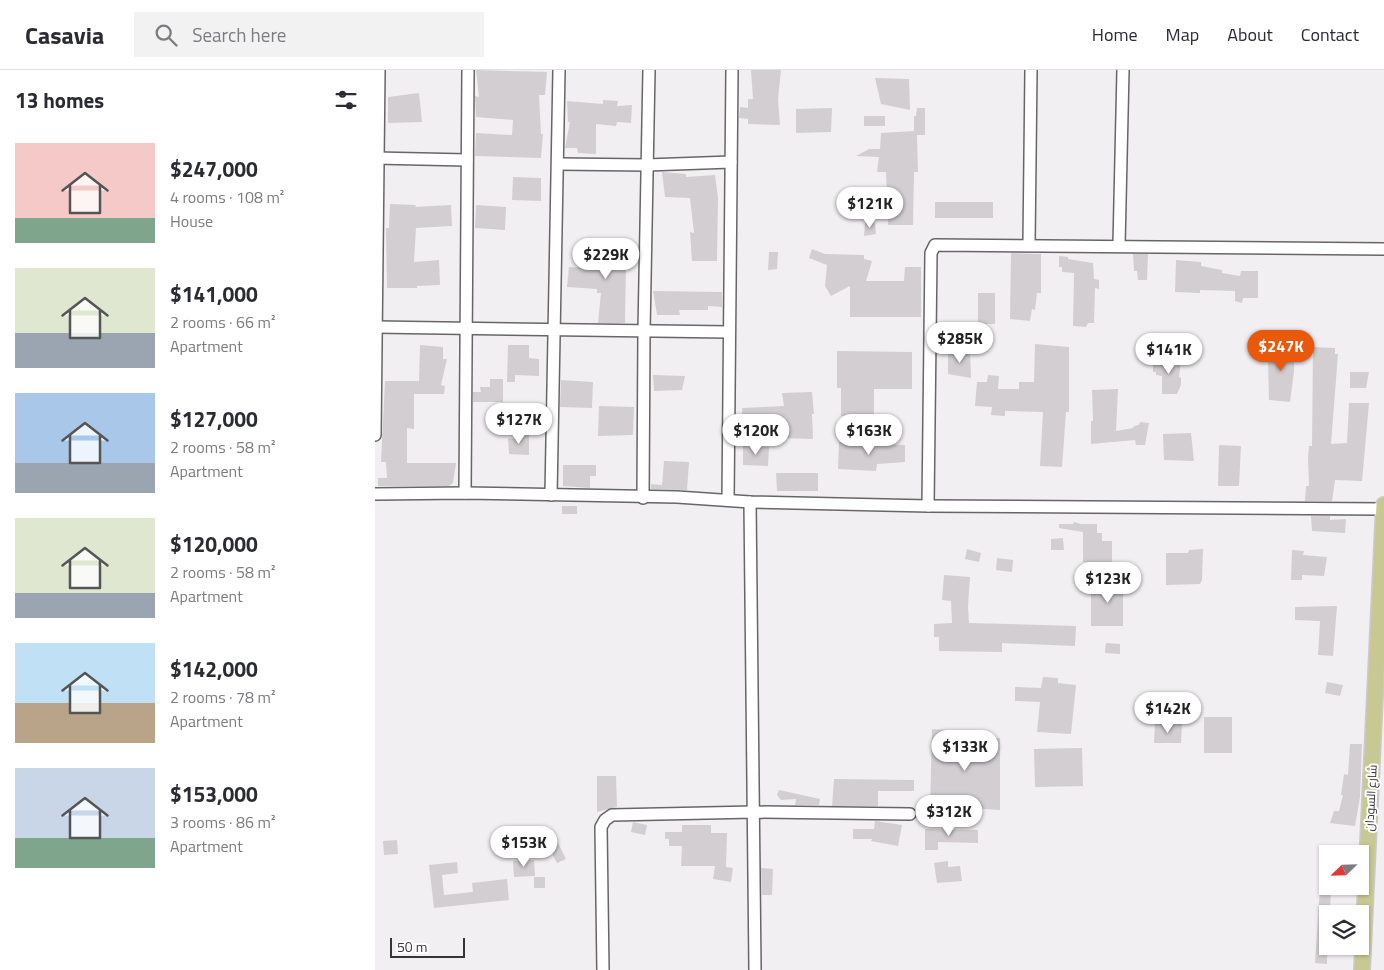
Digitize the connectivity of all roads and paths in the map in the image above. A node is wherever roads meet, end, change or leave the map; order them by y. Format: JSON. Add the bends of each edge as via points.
{"nodes":[{"id":1,"x":379,"y":70,"type":"edge"},
{"id":2,"x":468,"y":70,"type":"edge"},
{"id":3,"x":559,"y":70,"type":"edge"},
{"id":4,"x":649,"y":70,"type":"edge"},
{"id":5,"x":732,"y":70,"type":"edge"},
{"id":6,"x":1031,"y":70,"type":"edge"},
{"id":7,"x":1123,"y":70,"type":"edge"},
{"id":8,"x":377,"y":158,"type":"edge"},
{"id":9,"x":467,"y":160,"type":"junction"},
{"id":10,"x":731,"y":162,"type":"junction"},
{"id":11,"x":558,"y":164,"type":"junction"},
{"id":12,"x":647,"y":165,"type":"junction"},
{"id":13,"x":1029,"y":244,"type":"junction"},
{"id":14,"x":1119,"y":246,"type":"junction"},
{"id":15,"x":1384,"y":249,"type":"edge"},
{"id":16,"x":376,"y":327,"type":"edge"},
{"id":17,"x":465,"y":329,"type":"junction"},
{"id":18,"x":555,"y":330,"type":"junction"},
{"id":19,"x":644,"y":331,"type":"junction"},
{"id":20,"x":729,"y":332,"type":"junction"},
{"id":21,"x":375,"y":435,"type":"edge"},
{"id":22,"x":465,"y":493,"type":"junction"},
{"id":23,"x":375,"y":494,"type":"edge"},
{"id":24,"x":551,"y":495,"type":"junction"},
{"id":25,"x":643,"y":498,"type":"junction"},
{"id":26,"x":728,"y":500,"type":"junction"},
{"id":27,"x":750,"y":502,"type":"junction"},
{"id":28,"x":928,"y":506,"type":"junction"},
{"id":29,"x":1384,"y":508,"type":"edge"},
{"id":30,"x":753,"y":812,"type":"junction"},
{"id":31,"x":910,"y":814,"type":"dead end"},
{"id":32,"x":603,"y":970,"type":"edge"},
{"id":33,"x":755,"y":970,"type":"edge"},
{"id":34,"x":1361,"y":970,"type":"edge"}],
"edges":[{"from":1,"to":8,"type":"street"},
{"from":2,"to":9,"type":"street"},
{"from":3,"to":11,"type":"street"},
{"from":4,"to":12,"type":"street"},
{"from":5,"to":10,"type":"street"},
{"from":6,"to":13,"type":"street"},
{"from":7,"to":14,"type":"street"},
{"from":8,"to":9,"type":"street"},
{"from":8,"to":16,"type":"street"},
{"from":9,"to":17,"type":"street"},
{"from":10,"to":12,"type":"street"},
{"from":10,"to":20,"type":"street"},
{"from":11,"to":12,"type":"street"},
{"from":11,"to":18,"type":"street"},
{"from":12,"to":19,"type":"street"},
{"from":13,"to":14,"type":"street"},
{"from":13,"to":28,"type":"street","via":[[938,243],[933,247]]},
{"from":14,"to":15,"type":"street"},
{"from":16,"to":17,"type":"street"},
{"from":16,"to":21,"type":"street"},
{"from":17,"to":18,"type":"street"},
{"from":17,"to":22,"type":"street"},
{"from":18,"to":19,"type":"street"},
{"from":18,"to":24,"type":"street"},
{"from":19,"to":20,"type":"street"},
{"from":19,"to":25,"type":"street"},
{"from":20,"to":26,"type":"street"},
{"from":22,"to":23,"type":"street"},
{"from":22,"to":24,"type":"street"},
{"from":24,"to":25,"type":"street"},
{"from":25,"to":26,"type":"street"},
{"from":26,"to":27,"type":"street"},
{"from":27,"to":28,"type":"street"},
{"from":27,"to":30,"type":"street"},
{"from":28,"to":29,"type":"street"},
{"from":29,"to":34,"type":"main road","name":"شارع السودان"},
{"from":30,"to":31,"type":"street"},
{"from":30,"to":32,"type":"street","via":[[611,816],[605,820],[601,827]]},
{"from":30,"to":33,"type":"street"}]}
